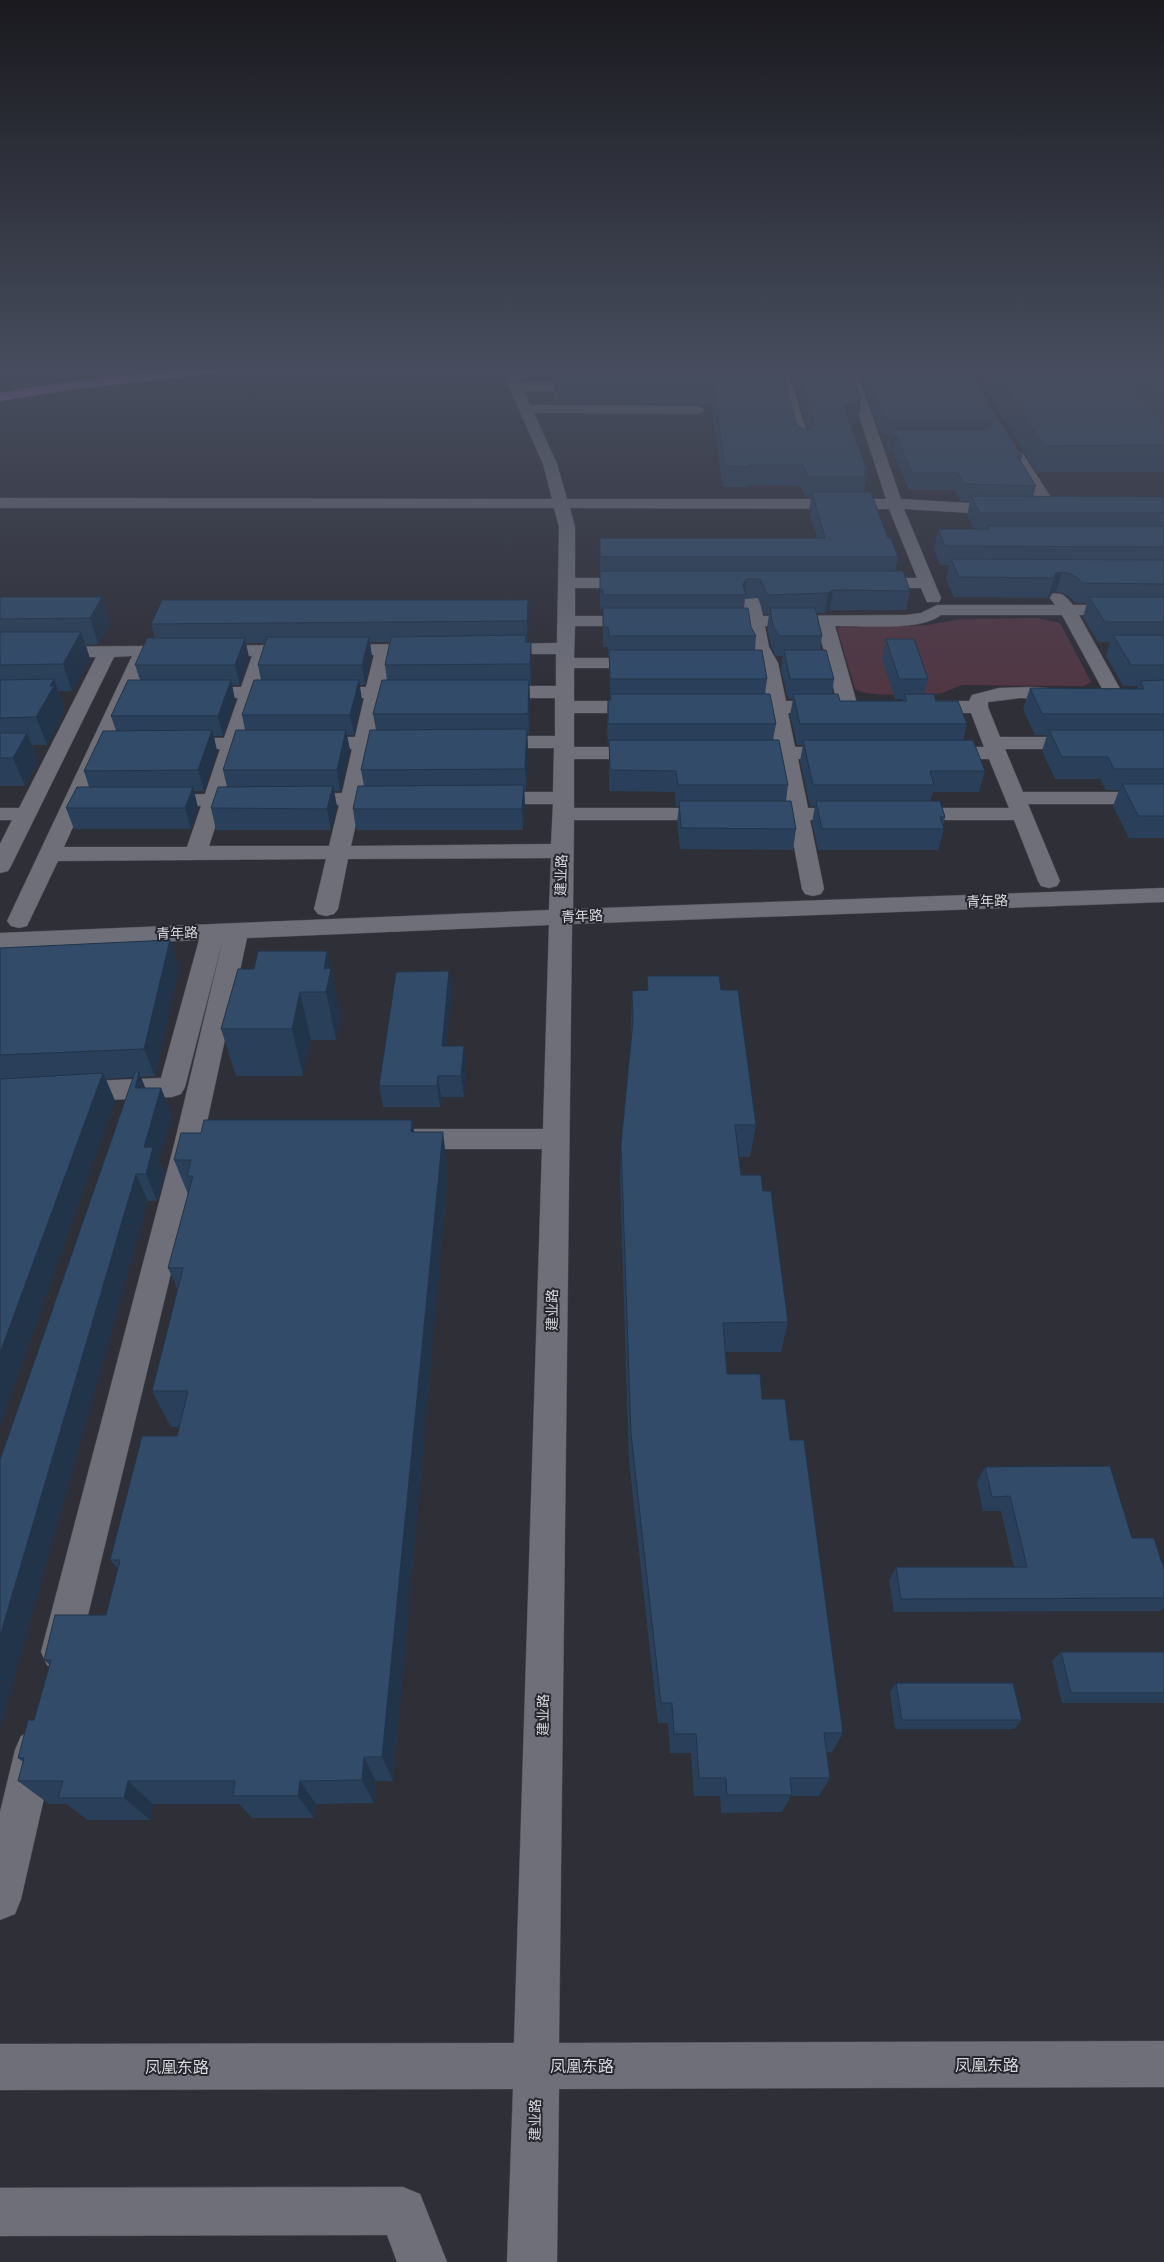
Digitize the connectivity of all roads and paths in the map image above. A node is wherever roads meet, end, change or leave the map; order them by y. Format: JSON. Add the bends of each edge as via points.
{"nodes":[{"id":1,"x":553,"y":475,"type":"edge"},
{"id":2,"x":888,"y":475,"type":"edge"},
{"id":3,"x":1029,"y":475,"type":"edge"},
{"id":4,"x":0,"y":503,"type":"edge"},
{"id":5,"x":562,"y":504,"type":"junction"},
{"id":6,"x":895,"y":504,"type":"junction"},
{"id":7,"x":1051,"y":510,"type":"junction"},
{"id":8,"x":1069,"y":510,"type":"edge"},
{"id":9,"x":909,"y":539,"type":"junction"},
{"id":10,"x":929,"y":539,"type":"dead end"},
{"id":11,"x":942,"y":572,"type":"dead end"},
{"id":12,"x":925,"y":578,"type":"junction"},
{"id":13,"x":1049,"y":580,"type":"edge"},
{"id":14,"x":566,"y":583,"type":"junction"},
{"id":15,"x":653,"y":583,"type":"edge"},
{"id":16,"x":768,"y":583,"type":"edge"},
{"id":17,"x":858,"y":583,"type":"edge"},
{"id":18,"x":938,"y":610,"type":"junction"},
{"id":19,"x":1068,"y":610,"type":"junction"},
{"id":20,"x":1164,"y":610,"type":"edge"},
{"id":21,"x":656,"y":621,"type":"edge"},
{"id":22,"x":696,"y":621,"type":"edge"},
{"id":23,"x":756,"y":621,"type":"junction"},
{"id":24,"x":825,"y":621,"type":"junction"},
{"id":25,"x":442,"y":649,"type":"edge"},
{"id":26,"x":480,"y":649,"type":"edge"},
{"id":27,"x":1090,"y":649,"type":"junction"},
{"id":28,"x":1108,"y":649,"type":"dead end"},
{"id":29,"x":263,"y":650,"type":"junction"},
{"id":30,"x":384,"y":650,"type":"junction"},
{"id":31,"x":108,"y":651,"type":"junction"},
{"id":32,"x":144,"y":651,"type":"junction"},
{"id":33,"x":0,"y":652,"type":"edge"},
{"id":34,"x":662,"y":663,"type":"edge"},
{"id":35,"x":759,"y":663,"type":"junction"},
{"id":36,"x":836,"y":663,"type":"junction"},
{"id":37,"x":565,"y":666,"type":"junction"},
{"id":38,"x":374,"y":692,"type":"junction"},
{"id":39,"x":432,"y":692,"type":"edge"},
{"id":40,"x":470,"y":692,"type":"edge"},
{"id":41,"x":182,"y":693,"type":"edge"},
{"id":42,"x":249,"y":693,"type":"junction"},
{"id":43,"x":662,"y":707,"type":"edge"},
{"id":44,"x":719,"y":707,"type":"edge"},
{"id":45,"x":777,"y":707,"type":"junction"},
{"id":46,"x":848,"y":707,"type":"junction"},
{"id":47,"x":868,"y":707,"type":"edge"},
{"id":48,"x":908,"y":707,"type":"edge"},
{"id":49,"x":978,"y":707,"type":"junction"},
{"id":50,"x":363,"y":743,"type":"junction"},
{"id":51,"x":421,"y":743,"type":"edge"},
{"id":52,"x":469,"y":743,"type":"edge"},
{"id":53,"x":1097,"y":743,"type":"edge"},
{"id":54,"x":157,"y":744,"type":"edge"},
{"id":55,"x":232,"y":744,"type":"junction"},
{"id":56,"x":564,"y":748,"type":"junction"},
{"id":57,"x":994,"y":748,"type":"junction"},
{"id":58,"x":661,"y":753,"type":"edge"},
{"id":59,"x":728,"y":753,"type":"edge"},
{"id":60,"x":786,"y":753,"type":"junction"},
{"id":61,"x":863,"y":753,"type":"edge"},
{"id":62,"x":920,"y":753,"type":"edge"},
{"id":63,"x":1164,"y":798,"type":"edge"},
{"id":64,"x":350,"y":799,"type":"junction"},
{"id":65,"x":408,"y":799,"type":"edge"},
{"id":66,"x":466,"y":799,"type":"edge"},
{"id":67,"x":144,"y":800,"type":"edge"},
{"id":68,"x":214,"y":800,"type":"junction"},
{"id":69,"x":563,"y":806,"type":"junction"},
{"id":70,"x":1018,"y":806,"type":"junction"},
{"id":71,"x":0,"y":814,"type":"edge"},
{"id":72,"x":26,"y":814,"type":"junction"},
{"id":73,"x":798,"y":814,"type":"junction"},
{"id":74,"x":561,"y":851,"type":"junction"},
{"id":75,"x":338,"y":852,"type":"junction"},
{"id":76,"x":196,"y":853,"type":"junction"},
{"id":77,"x":50,"y":854,"type":"junction"},
{"id":78,"x":0,"y":866,"type":"edge"},
{"id":79,"x":1164,"y":876,"type":"edge"},
{"id":80,"x":1049,"y":881,"type":"junction"},
{"id":81,"x":813,"y":890,"type":"junction"},
{"id":82,"x":1164,"y":895,"type":"edge"},
{"id":83,"x":560,"y":908,"type":"junction"},
{"id":84,"x":326,"y":909,"type":"junction"},
{"id":85,"x":10,"y":922,"type":"edge"},
{"id":86,"x":225,"y":931,"type":"junction"},
{"id":87,"x":0,"y":941,"type":"edge"},
{"id":88,"x":135,"y":1089,"type":"junction"},
{"id":89,"x":0,"y":1095,"type":"edge"},
{"id":90,"x":125,"y":1117,"type":"edge"},
{"id":91,"x":377,"y":1139,"type":"edge"},
{"id":92,"x":555,"y":1139,"type":"junction"},
{"id":93,"x":52,"y":1683,"type":"edge"},
{"id":94,"x":42,"y":1721,"type":"edge"},
{"id":95,"x":0,"y":1899,"type":"edge"},
{"id":96,"x":1164,"y":2064,"type":"edge"},
{"id":97,"x":536,"y":2066,"type":"junction"},
{"id":98,"x":0,"y":2067,"type":"edge"},
{"id":99,"x":0,"y":2212,"type":"edge"},
{"id":100,"x":422,"y":2262,"type":"edge"},
{"id":101,"x":532,"y":2262,"type":"edge"}],
"edges":[{"from":1,"to":5,"type":"street","name":"建业路"},
{"from":2,"to":6,"type":"street"},
{"from":3,"to":7,"type":"street"},
{"from":4,"to":5,"type":"street"},
{"from":5,"to":6,"type":"street"},
{"from":5,"to":14,"type":"street","name":"建业路","via":[[567,526]]},
{"from":6,"to":7,"type":"street"},
{"from":6,"to":9,"type":"street"},
{"from":7,"to":8,"type":"street"},
{"from":9,"to":10,"type":"street"},
{"from":9,"to":12,"type":"street"},
{"from":11,"to":12,"type":"street"},
{"from":12,"to":17,"type":"street"},
{"from":12,"to":18,"type":"street"},
{"from":13,"to":19,"type":"street"},
{"from":14,"to":15,"type":"street"},
{"from":14,"to":37,"type":"street","name":"建业路"},
{"from":16,"to":23,"type":"street","via":[[739,583]]},
{"from":18,"to":19,"type":"street"},
{"from":18,"to":24,"type":"street","via":[[924,618]]},
{"from":19,"to":20,"type":"street"},
{"from":19,"to":27,"type":"street"},
{"from":21,"to":37,"type":"street"},
{"from":22,"to":23,"type":"street"},
{"from":23,"to":24,"type":"street"},
{"from":23,"to":35,"type":"street"},
{"from":24,"to":36,"type":"street"},
{"from":25,"to":30,"type":"street"},
{"from":26,"to":37,"type":"street"},
{"from":27,"to":28,"type":"street"},
{"from":27,"to":49,"type":"street","via":[[1107,694],[1002,694],[979,699]]},
{"from":29,"to":30,"type":"street"},
{"from":29,"to":32,"type":"street"},
{"from":29,"to":42,"type":"street"},
{"from":30,"to":38,"type":"street"},
{"from":31,"to":32,"type":"street"},
{"from":31,"to":33,"type":"street"},
{"from":31,"to":72,"type":"street","via":[[75,699],[48,753]]},
{"from":32,"to":77,"type":"street","via":[[134,693],[85,800]]},
{"from":34,"to":37,"type":"street"},
{"from":35,"to":36,"type":"street"},
{"from":35,"to":45,"type":"street"},
{"from":36,"to":46,"type":"street"},
{"from":37,"to":40,"type":"street"},
{"from":37,"to":43,"type":"street"},
{"from":37,"to":56,"type":"street","name":"建业路"},
{"from":38,"to":39,"type":"street"},
{"from":38,"to":42,"type":"street"},
{"from":38,"to":50,"type":"street"},
{"from":41,"to":42,"type":"street"},
{"from":42,"to":55,"type":"street"},
{"from":44,"to":45,"type":"street"},
{"from":45,"to":46,"type":"street"},
{"from":45,"to":60,"type":"street"},
{"from":46,"to":47,"type":"street"},
{"from":48,"to":49,"type":"street"},
{"from":49,"to":57,"type":"street"},
{"from":50,"to":51,"type":"street"},
{"from":50,"to":55,"type":"street"},
{"from":50,"to":64,"type":"street"},
{"from":52,"to":56,"type":"street"},
{"from":53,"to":57,"type":"street"},
{"from":54,"to":55,"type":"street"},
{"from":55,"to":68,"type":"street"},
{"from":56,"to":58,"type":"street"},
{"from":56,"to":69,"type":"street","name":"建业路"},
{"from":57,"to":62,"type":"street"},
{"from":57,"to":70,"type":"street"},
{"from":59,"to":60,"type":"street"},
{"from":60,"to":61,"type":"street"},
{"from":60,"to":73,"type":"street"},
{"from":63,"to":70,"type":"street"},
{"from":64,"to":65,"type":"street"},
{"from":64,"to":68,"type":"street"},
{"from":64,"to":75,"type":"street"},
{"from":66,"to":69,"type":"street"},
{"from":67,"to":68,"type":"street"},
{"from":68,"to":76,"type":"street"},
{"from":69,"to":73,"type":"street"},
{"from":69,"to":74,"type":"street","name":"建业路"},
{"from":70,"to":73,"type":"street","via":[[876,814]]},
{"from":70,"to":80,"type":"street"},
{"from":71,"to":72,"type":"street"},
{"from":72,"to":78,"type":"street"},
{"from":73,"to":81,"type":"street"},
{"from":74,"to":75,"type":"street"},
{"from":74,"to":83,"type":"street","name":"建业路"},
{"from":75,"to":76,"type":"street"},
{"from":75,"to":84,"type":"street"},
{"from":76,"to":77,"type":"street"},
{"from":77,"to":85,"type":"street"},
{"from":79,"to":80,"type":"street","name":"青年路"},
{"from":80,"to":81,"type":"street","name":"青年路"},
{"from":81,"to":83,"type":"street","name":"青年路"},
{"from":82,"to":83,"type":"street","name":"青年路"},
{"from":83,"to":84,"type":"street","name":"青年路"},
{"from":83,"to":86,"type":"street","name":"青年路"},
{"from":83,"to":92,"type":"street","name":"建业路"},
{"from":84,"to":85,"type":"street","name":"青年路"},
{"from":86,"to":87,"type":"street","name":"青年路"},
{"from":86,"to":88,"type":"street","via":[[172,1087]]},
{"from":86,"to":93,"type":"street","via":[[205,1139]]},
{"from":88,"to":89,"type":"street"},
{"from":88,"to":90,"type":"street"},
{"from":91,"to":92,"type":"street"},
{"from":92,"to":97,"type":"street","name":"建业路"},
{"from":94,"to":95,"type":"street"},
{"from":96,"to":97,"type":"street","name":"凤凰东路"},
{"from":97,"to":98,"type":"street","name":"凤凰东路"},
{"from":97,"to":101,"type":"street","name":"建业路"},
{"from":99,"to":100,"type":"street","via":[[404,2211]]}]}
